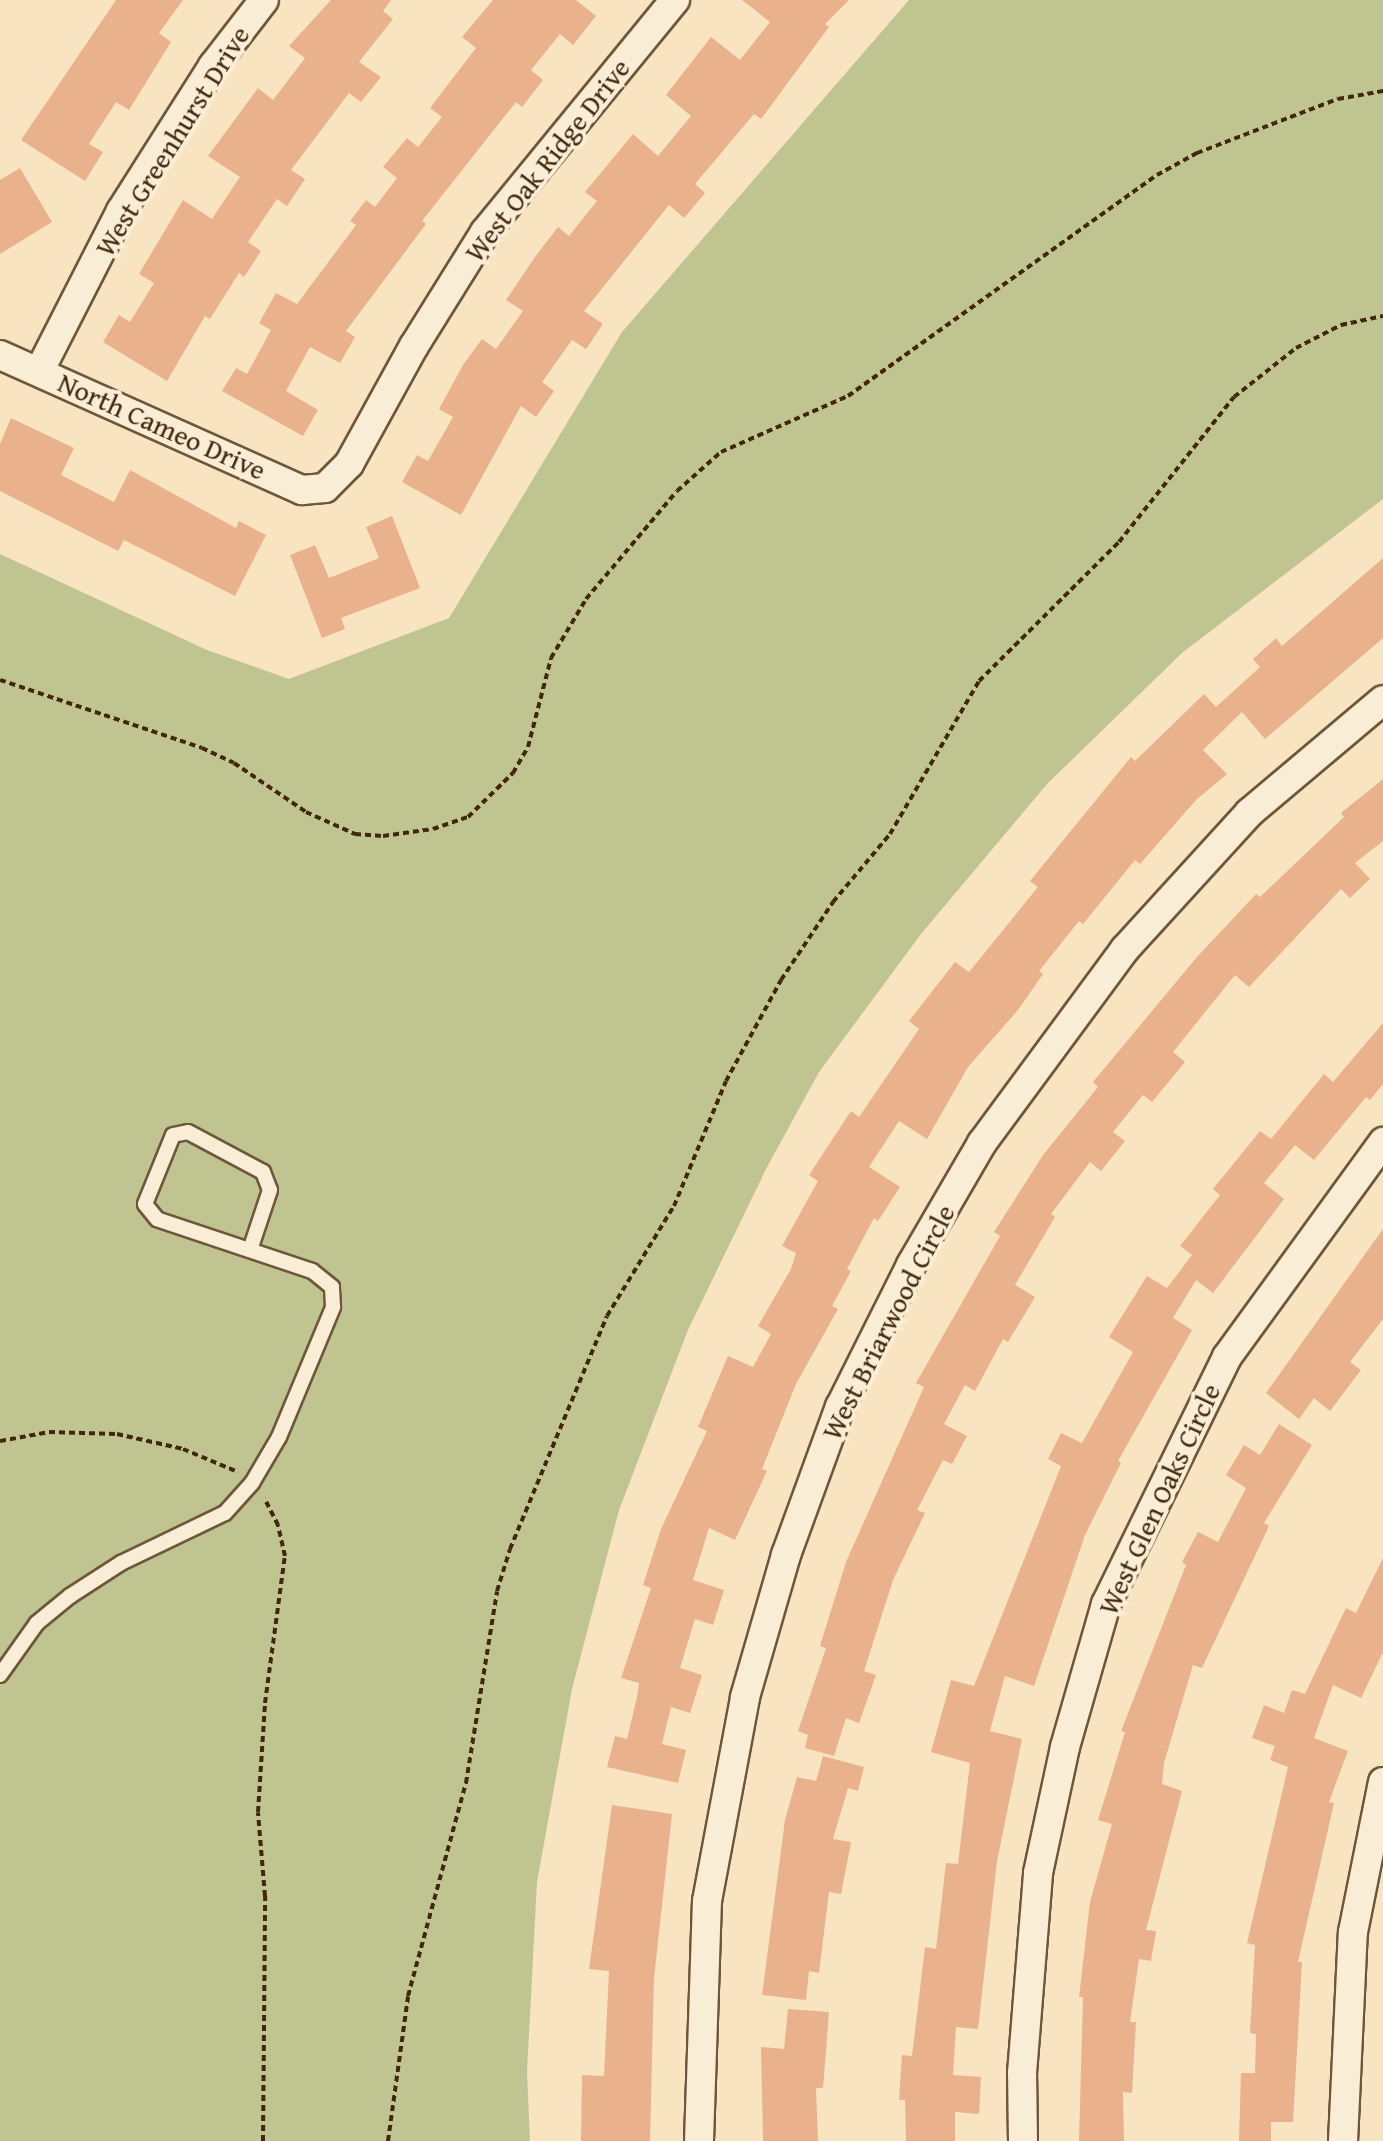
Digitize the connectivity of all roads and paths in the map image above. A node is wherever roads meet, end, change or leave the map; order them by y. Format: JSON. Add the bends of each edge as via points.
{"nodes":[{"id":1,"x":264,"y":0,"type":"edge"},
{"id":2,"x":675,"y":0,"type":"edge"},
{"id":3,"x":1383,"y":91,"type":"edge"},
{"id":4,"x":1383,"y":316,"type":"edge"},
{"id":5,"x":0,"y":355,"type":"edge"},
{"id":6,"x":40,"y":370,"type":"junction"},
{"id":7,"x":325,"y":488,"type":"joint"},
{"id":8,"x":0,"y":680,"type":"edge"},
{"id":9,"x":1383,"y":700,"type":"edge"},
{"id":10,"x":1383,"y":1142,"type":"edge"},
{"id":11,"x":250,"y":1250,"type":"junction"},
{"id":12,"x":0,"y":1441,"type":"edge"},
{"id":13,"x":252,"y":1483,"type":"junction"},
{"id":14,"x":0,"y":1675,"type":"edge"},
{"id":15,"x":1383,"y":1782,"type":"edge"},
{"id":16,"x":263,"y":2141,"type":"edge"},
{"id":17,"x":388,"y":2141,"type":"edge"},
{"id":18,"x":699,"y":2141,"type":"edge"},
{"id":19,"x":1023,"y":2141,"type":"edge"},
{"id":20,"x":1343,"y":2141,"type":"edge"}],
"edges":[{"from":1,"to":6,"type":"street","name":"West Greenhurst Drive","via":[[213,66],[121,211]]},
{"from":2,"to":7,"type":"street","name":"West Oak Ridge Drive","via":[[485,232],[349,464]]},
{"from":3,"to":8,"type":"path","via":[[1338,99],[1197,153],[1157,175],[848,396],[721,452],[677,491],[586,599],[551,658],[528,747],[503,785],[468,817],[433,829],[355,834],[306,812],[202,748]]},
{"from":4,"to":17,"type":"path","via":[[1341,325],[1296,348],[1234,397],[1119,542],[979,681],[890,834],[833,902],[781,980],[726,1081],[674,1206],[607,1316],[510,1549],[497,1591],[466,1783],[408,1996]]},
{"from":5,"to":6,"type":"street","name":"North Cameo Drive"},
{"from":6,"to":7,"type":"street","name":"North Cameo Drive","via":[[302,490]]},
{"from":9,"to":18,"type":"street","name":"West Briarwood Circle","via":[[1249,813],[1125,949],[982,1143],[911,1265],[840,1407],[786,1555],[745,1697],[707,1901]]},
{"from":10,"to":19,"type":"street","name":"West Glen Oaks Circle","via":[[1227,1357],[1106,1604],[1065,1747],[1038,1873],[1022,2073]]},
{"from":11,"to":11,"type":"lane","via":[[157,1219],[145,1204],[173,1135],[188,1132],[263,1172],[270,1190]]},
{"from":11,"to":13,"type":"lane","via":[[312,1271],[332,1287],[333,1307],[279,1437]]},
{"from":12,"to":13,"type":"path","via":[[49,1432],[117,1434],[183,1449],[238,1471]]},
{"from":13,"to":14,"type":"lane","via":[[225,1513],[121,1563],[70,1596],[37,1623]]},
{"from":13,"to":16,"type":"path","via":[[273,1512],[285,1556],[265,1703],[258,1812],[265,1896]]},
{"from":15,"to":20,"type":"street","via":[[1353,1932]]}]}
